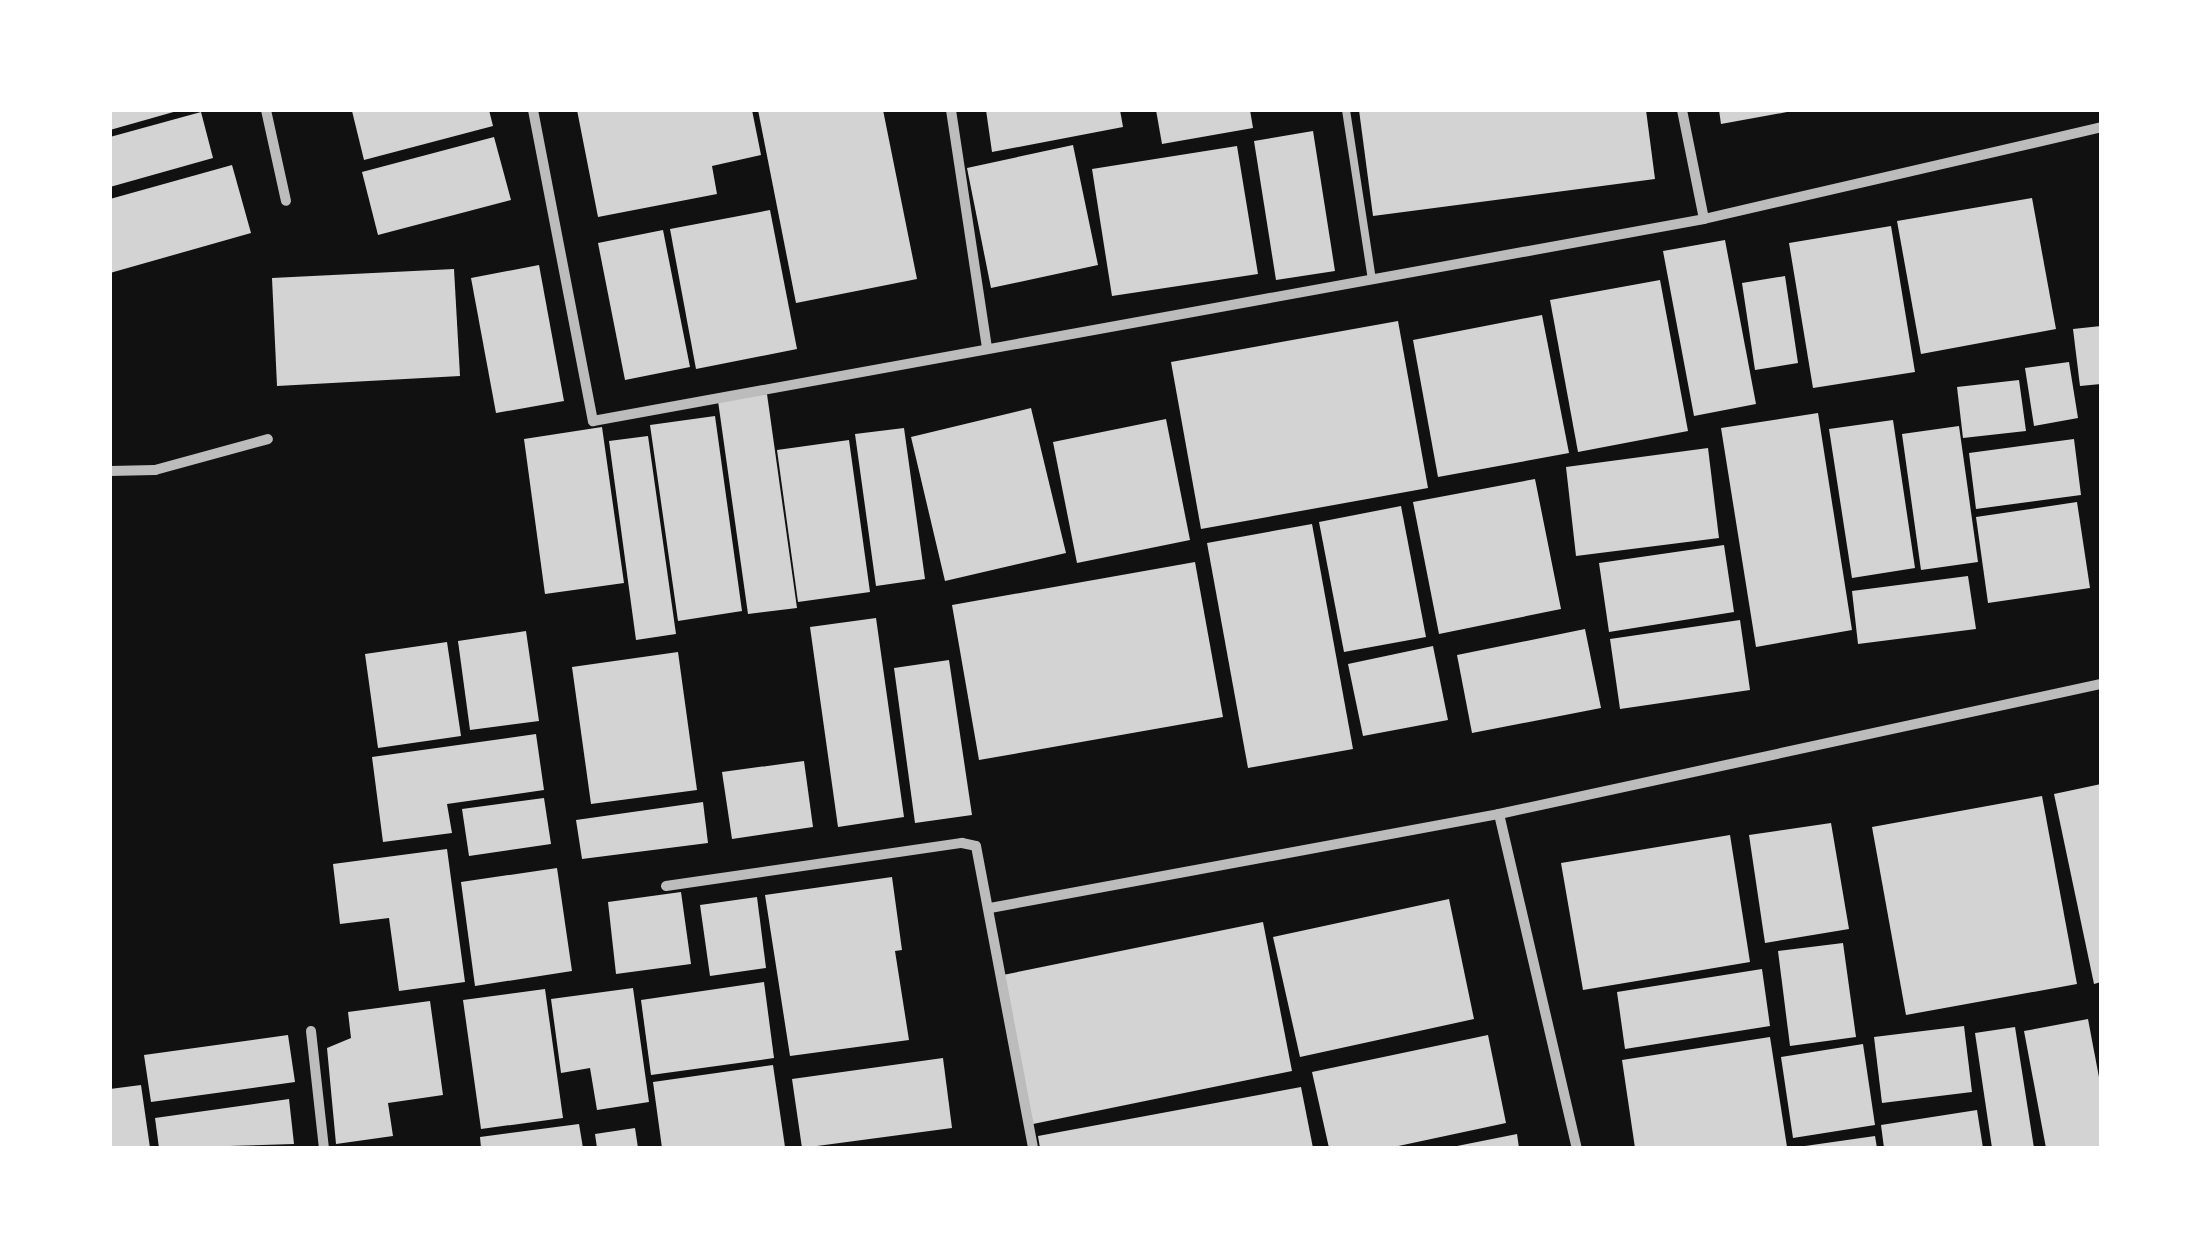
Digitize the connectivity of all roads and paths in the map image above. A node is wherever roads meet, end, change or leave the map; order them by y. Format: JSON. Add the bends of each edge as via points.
{"nodes":[{"id":1,"x":266,"y":110,"type":"edge"},
{"id":2,"x":533,"y":110,"type":"edge"},
{"id":3,"x":951,"y":110,"type":"edge"},
{"id":4,"x":1346,"y":110,"type":"edge"},
{"id":5,"x":1682,"y":110,"type":"edge"},
{"id":6,"x":2101,"y":127,"type":"edge"},
{"id":7,"x":286,"y":201,"type":"dead end"},
{"id":8,"x":1704,"y":219,"type":"junction"},
{"id":9,"x":1372,"y":279,"type":"junction"},
{"id":10,"x":987,"y":347,"type":"junction"},
{"id":11,"x":268,"y":439,"type":"dead end"},
{"id":12,"x":110,"y":471,"type":"edge"},
{"id":13,"x":2101,"y":684,"type":"edge"},
{"id":14,"x":1498,"y":814,"type":"junction"},
{"id":15,"x":666,"y":886,"type":"dead end"},
{"id":16,"x":990,"y":908,"type":"junction"},
{"id":17,"x":311,"y":1031,"type":"dead end"},
{"id":18,"x":324,"y":1148,"type":"edge"},
{"id":19,"x":1033,"y":1148,"type":"edge"},
{"id":20,"x":1577,"y":1148,"type":"edge"}],
"edges":[{"from":1,"to":7,"type":"street"},
{"from":2,"to":10,"type":"street","via":[[593,422]]},
{"from":3,"to":10,"type":"street"},
{"from":4,"to":9,"type":"lane"},
{"from":5,"to":8,"type":"street"},
{"from":6,"to":8,"type":"street"},
{"from":8,"to":9,"type":"street"},
{"from":9,"to":10,"type":"street"},
{"from":11,"to":12,"type":"street","via":[[155,470]]},
{"from":13,"to":14,"type":"street"},
{"from":14,"to":16,"type":"street"},
{"from":14,"to":20,"type":"street"},
{"from":15,"to":16,"type":"street","via":[[962,843],[976,846]]},
{"from":16,"to":19,"type":"street"},
{"from":17,"to":18,"type":"street"}]}
